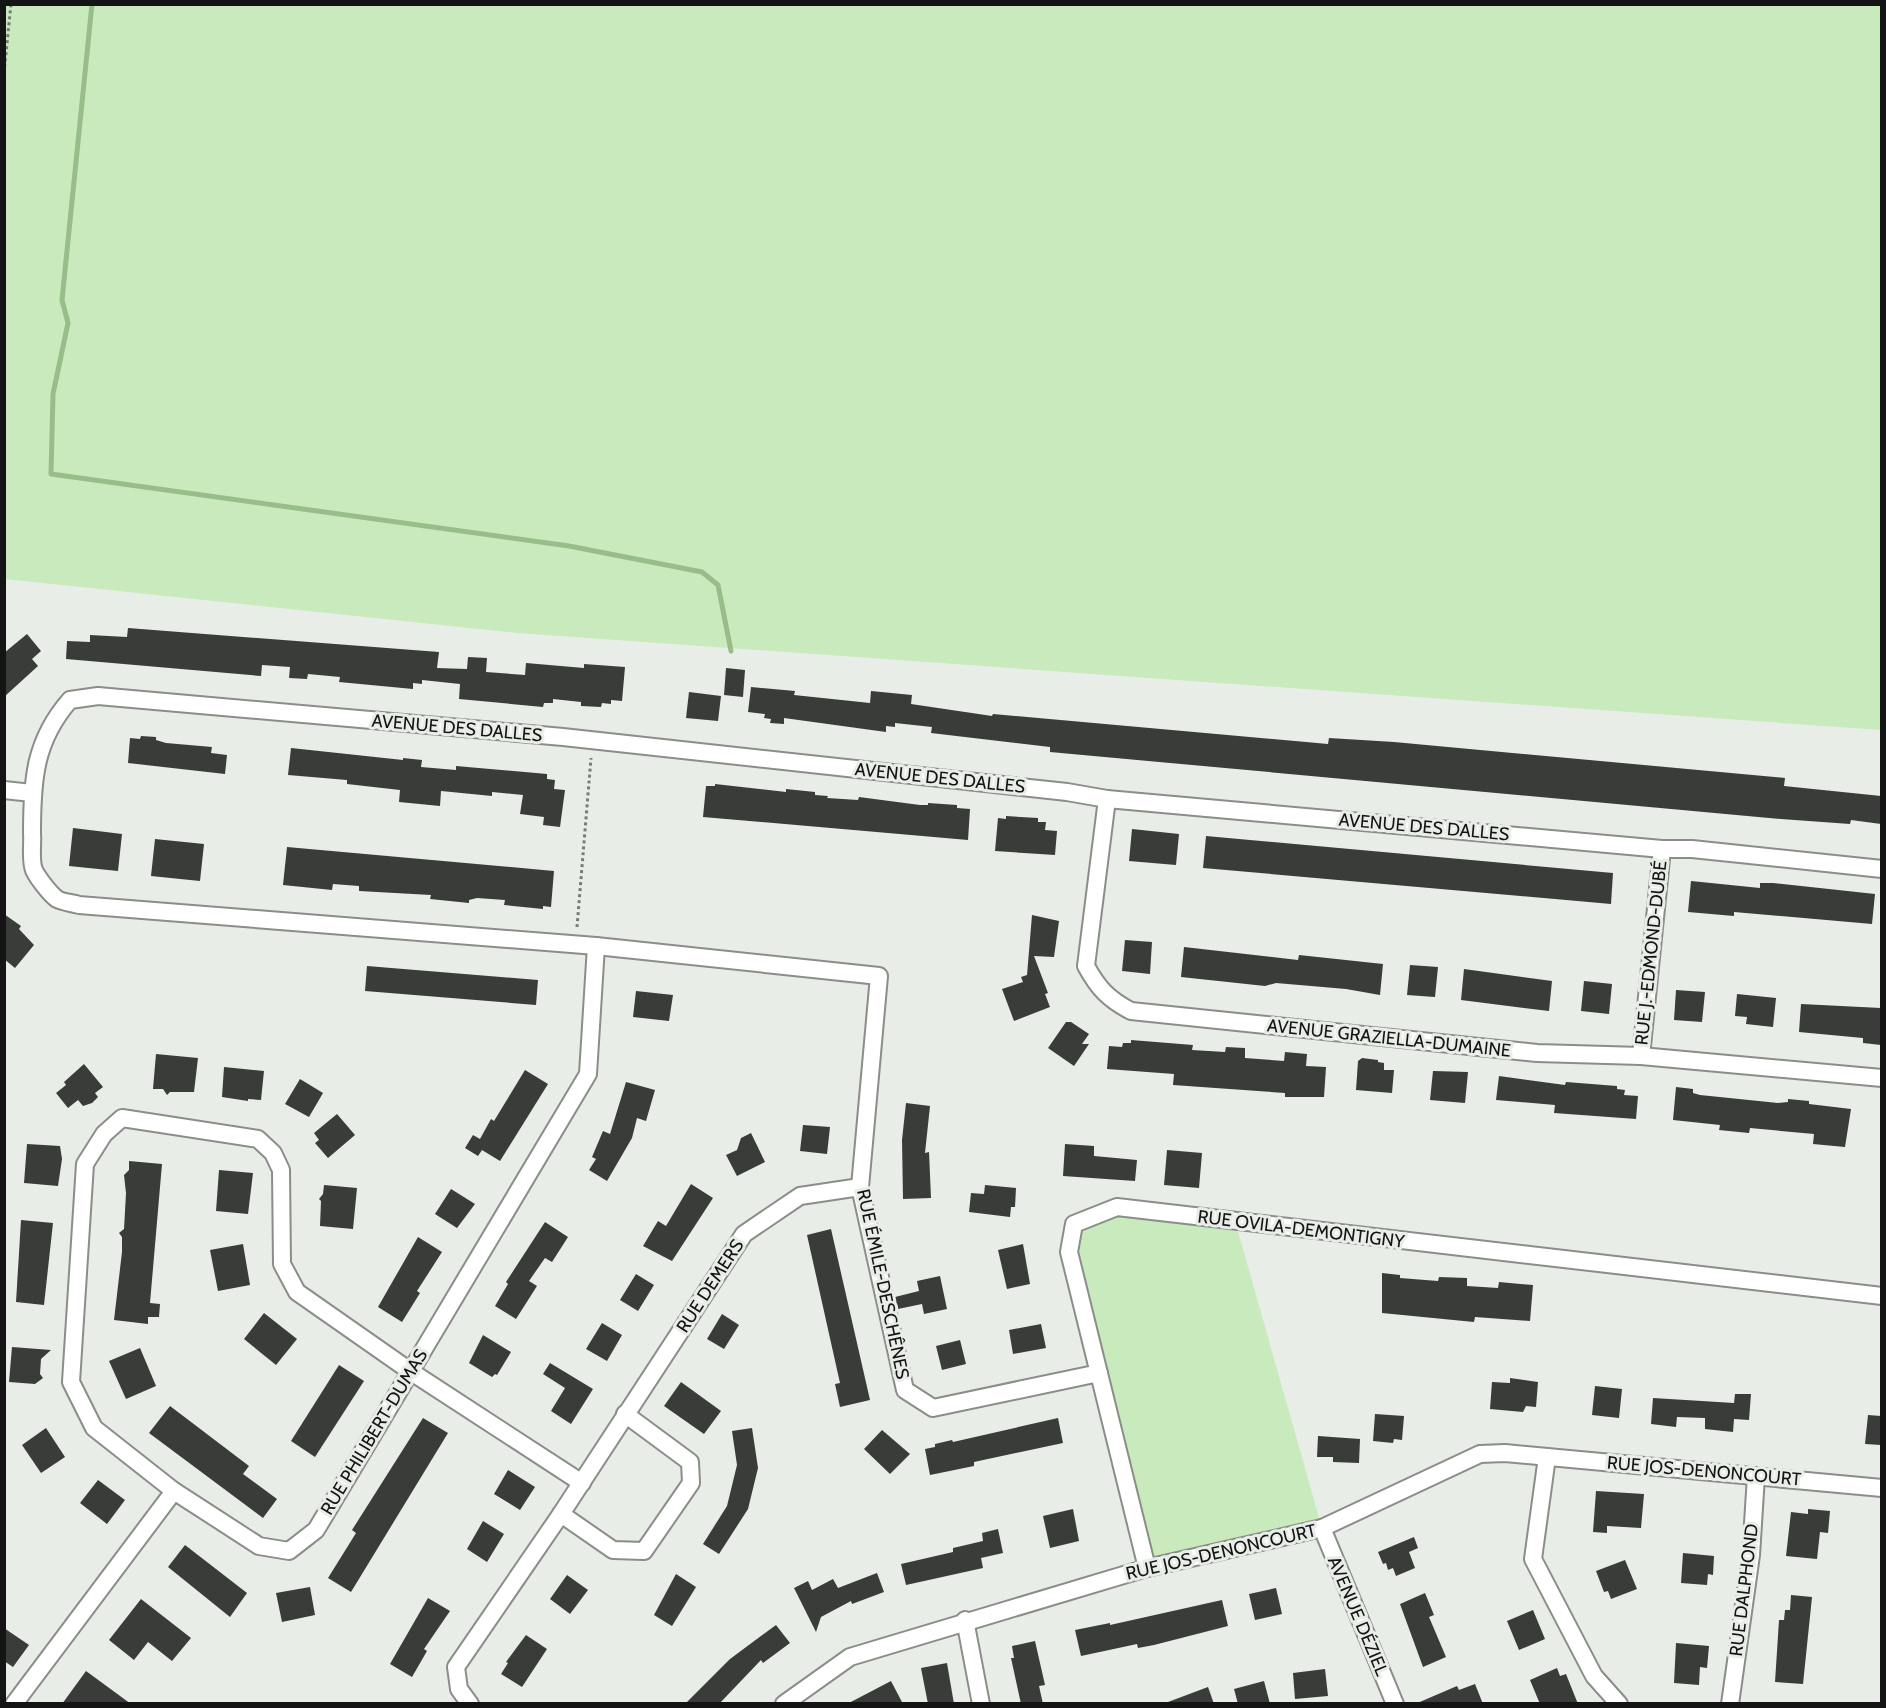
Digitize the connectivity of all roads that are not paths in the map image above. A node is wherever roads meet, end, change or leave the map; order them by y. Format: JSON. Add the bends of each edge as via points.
{"nodes":[{"id":1,"x":4,"y":790,"type":"edge"},
{"id":2,"x":32,"y":793,"type":"junction"},
{"id":3,"x":1107,"y":799,"type":"junction"},
{"id":4,"x":1662,"y":849,"type":"junction"},
{"id":5,"x":1881,"y":869,"type":"edge"},
{"id":6,"x":596,"y":946,"type":"junction"},
{"id":7,"x":879,"y":976,"type":"joint"},
{"id":8,"x":1641,"y":1056,"type":"junction"},
{"id":9,"x":1881,"y":1078,"type":"edge"},
{"id":10,"x":860,"y":1187,"type":"junction"},
{"id":11,"x":1881,"y":1296,"type":"edge"},
{"id":12,"x":411,"y":1371,"type":"junction"},
{"id":13,"x":1099,"y":1373,"type":"junction"},
{"id":14,"x":625,"y":1414,"type":"junction"},
{"id":15,"x":1547,"y":1457,"type":"junction"},
{"id":16,"x":1756,"y":1476,"type":"junction"},
{"id":17,"x":582,"y":1483,"type":"junction"},
{"id":18,"x":1881,"y":1488,"type":"edge"},
{"id":19,"x":174,"y":1491,"type":"junction"},
{"id":20,"x":561,"y":1514,"type":"junction"},
{"id":21,"x":1322,"y":1528,"type":"junction"},
{"id":22,"x":1147,"y":1568,"type":"junction"},
{"id":23,"x":965,"y":1620,"type":"junction"},
{"id":24,"x":14,"y":1704,"type":"edge"},
{"id":25,"x":470,"y":1704,"type":"edge"},
{"id":26,"x":784,"y":1704,"type":"edge"},
{"id":27,"x":981,"y":1704,"type":"edge"},
{"id":28,"x":1395,"y":1704,"type":"edge"},
{"id":29,"x":1619,"y":1704,"type":"edge"},
{"id":30,"x":1730,"y":1704,"type":"edge"}],
"edges":[{"from":1,"to":2,"type":"street"},
{"from":2,"to":3,"type":"street","name":"AVENUE DES DALLES","via":[[42,742],[54,718],[70,700],[98,696],[593,740]]},
{"from":2,"to":6,"type":"street","name":"AVENUE DES DALLES","via":[[33,869],[57,899],[79,905]]},
{"from":3,"to":4,"type":"street","name":"AVENUE DES DALLES"},
{"from":3,"to":8,"type":"street","name":"AVENUE GRAZIELLA-DUMAINE","via":[[1086,966],[1098,988],[1131,1011],[1537,1053]]},
{"from":4,"to":5,"type":"street","name":"AVENUE DES DALLES"},
{"from":4,"to":8,"type":"street","name":"RUE J.-EDMOND-DUBÉ"},
{"from":6,"to":7,"type":"street","name":"AVENUE DES DALLES"},
{"from":6,"to":12,"type":"street","name":"RUE PHILIBERT-DUMAS","via":[[588,1074]]},
{"from":7,"to":10,"type":"street","name":"RUE ÉMILE-DESCHÊNES"},
{"from":8,"to":9,"type":"street","name":"AVENUE GRAZIELLA-DUMAINE"},
{"from":10,"to":13,"type":"street","name":"RUE ÉMILE-DESCHÊNES","via":[[905,1390],[933,1408]]},
{"from":10,"to":14,"type":"street","name":"RUE DEMERS","via":[[800,1196],[744,1234]]},
{"from":11,"to":13,"type":"street","name":"RUE OVILA-DEMONTIGNY","via":[[1117,1207],[1074,1224],[1069,1252]]},
{"from":12,"to":17,"type":"street"},
{"from":12,"to":19,"type":"street","name":"RUE PHILIBERT-DUMAS","via":[[316,1530],[289,1551],[259,1546]]},
{"from":12,"to":19,"type":"street","name":"RUE PHILIBERT-DUMAS","via":[[297,1292],[282,1264],[280,1170],[273,1153],[258,1139],[122,1118],[104,1134],[85,1164],[71,1382],[93,1428]]},
{"from":13,"to":22,"type":"street","name":"RUE OVILA-DEMONTIGNY"},
{"from":14,"to":17,"type":"street","name":"RUE DEMERS"},
{"from":14,"to":20,"type":"street","via":[[690,1462],[691,1483],[644,1551],[613,1550]]},
{"from":15,"to":16,"type":"street","name":"RUE JOS-DENONCOURT"},
{"from":15,"to":21,"type":"street","name":"RUE JOS-DENONCOURT","via":[[1480,1454]]},
{"from":15,"to":29,"type":"street","via":[[1533,1559],[1594,1676]]},
{"from":16,"to":18,"type":"street","name":"RUE JOS-DENONCOURT"},
{"from":16,"to":30,"type":"street","name":"RUE DALPHOND","via":[[1751,1555]]},
{"from":17,"to":20,"type":"street","name":"RUE DEMERS"},
{"from":19,"to":24,"type":"street"},
{"from":20,"to":25,"type":"street","name":"RUE DEMERS","via":[[456,1667],[459,1689]]},
{"from":21,"to":22,"type":"street","name":"RUE JOS-DENONCOURT"},
{"from":21,"to":28,"type":"street","name":"AVENUE DÉZIEL"},
{"from":22,"to":23,"type":"street","name":"RUE JOS-DENONCOURT"},
{"from":23,"to":26,"type":"street","name":"RUE JOS-DENONCOURT","via":[[850,1657]]},
{"from":23,"to":27,"type":"street"}]}
